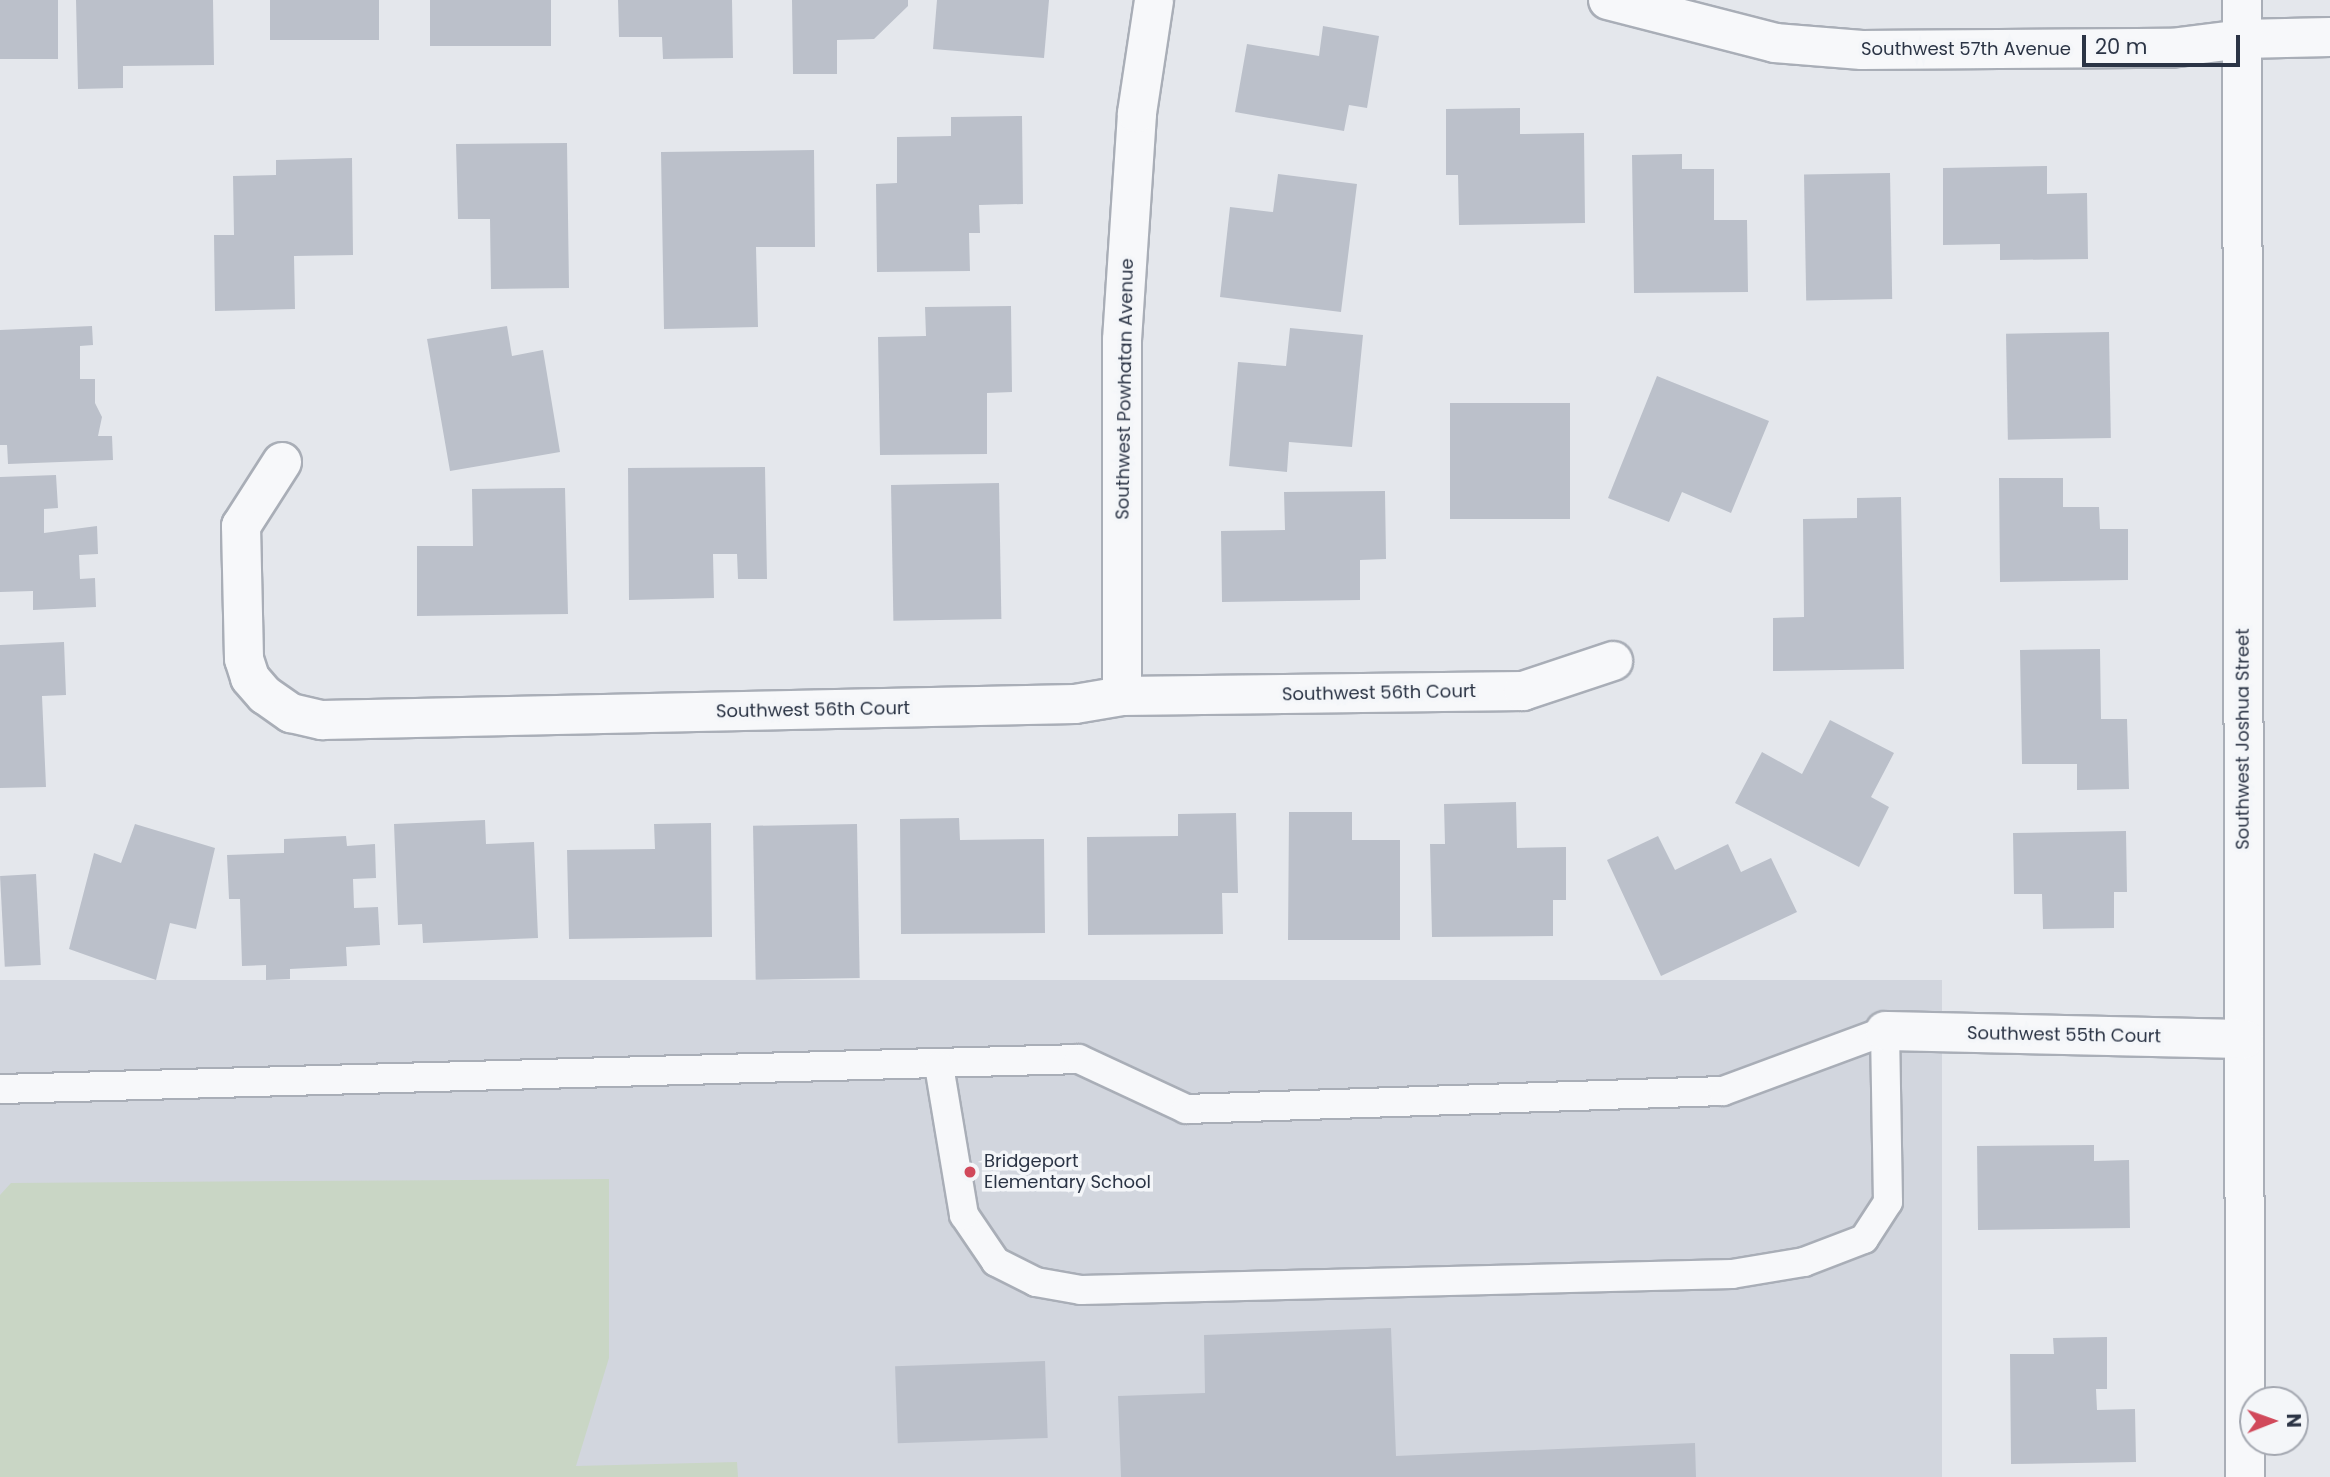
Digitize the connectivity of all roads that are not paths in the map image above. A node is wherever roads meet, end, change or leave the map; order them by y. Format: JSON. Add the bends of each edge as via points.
{"nodes":[{"id":1,"x":1154,"y":0,"type":"edge"},
{"id":2,"x":1608,"y":0,"type":"edge"},
{"id":3,"x":2242,"y":0,"type":"edge"},
{"id":4,"x":2330,"y":37,"type":"edge"},
{"id":5,"x":2242,"y":38,"type":"junction"},
{"id":6,"x":282,"y":462,"type":"dead end"},
{"id":7,"x":1613,"y":661,"type":"dead end"},
{"id":8,"x":1122,"y":696,"type":"junction"},
{"id":9,"x":1885,"y":1031,"type":"junction"},
{"id":10,"x":2244,"y":1038,"type":"junction"},
{"id":11,"x":939,"y":1066,"type":"junction"},
{"id":12,"x":0,"y":1089,"type":"edge"},
{"id":13,"x":2245,"y":1477,"type":"edge"}],
"edges":[{"from":1,"to":8,"type":"street","name":"Southwest Powhatan Avenue","via":[[1137,113],[1122,340]]},
{"from":2,"to":5,"type":"street","name":"Southwest 57th Avenue","via":[[1775,43],[1862,50],[2171,48]]},
{"from":3,"to":5,"type":"street","name":"Southwest Joshua Street"},
{"from":4,"to":5,"type":"street","name":"Southwest 57th Avenue"},
{"from":5,"to":10,"type":"street","name":"Southwest Joshua Street"},
{"from":6,"to":8,"type":"street","name":"Southwest 56th Court","via":[[241,526],[244,659],[257,686],[291,713],[322,720],[1075,704]]},
{"from":7,"to":8,"type":"street","name":"Southwest 56th Court","via":[[1523,691]]},
{"from":9,"to":10,"type":"street","name":"Southwest 55th Court"},
{"from":9,"to":11,"type":"lane","via":[[1723,1091],[1186,1109],[1079,1059]]},
{"from":9,"to":11,"type":"lane","via":[[1888,1202],[1864,1239],[1804,1262],[1732,1274],[1081,1290],[1036,1282],[996,1262],[964,1215]]},
{"from":10,"to":13,"type":"street","name":"Southwest Joshua Street"},
{"from":11,"to":12,"type":"lane"}]}
